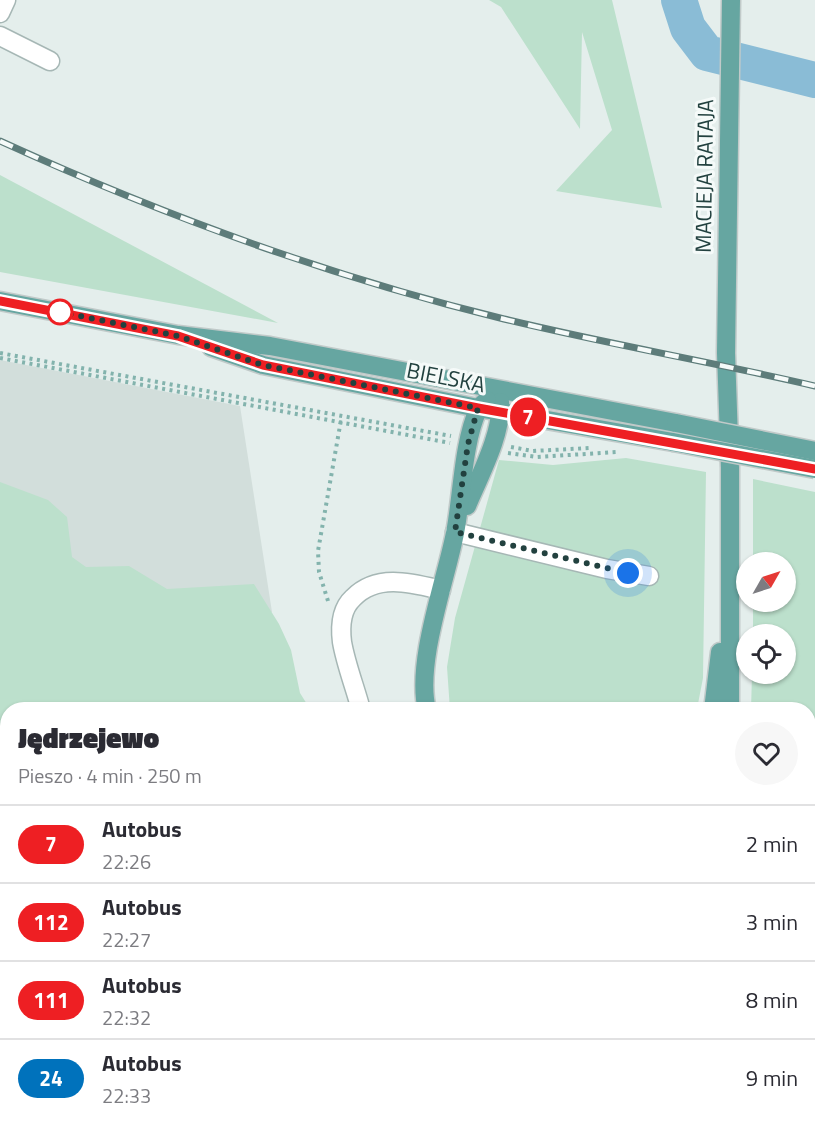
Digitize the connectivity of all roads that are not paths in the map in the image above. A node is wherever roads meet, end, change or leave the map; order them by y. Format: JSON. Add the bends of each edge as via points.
{"nodes":[{"id":1,"x":6,"y":0,"type":"edge"},
{"id":2,"x":731,"y":0,"type":"edge"},
{"id":3,"x":0,"y":13,"type":"edge"},
{"id":4,"x":0,"y":36,"type":"edge"},
{"id":5,"x":50,"y":61,"type":"dead end"},
{"id":6,"x":0,"y":301,"type":"edge"},
{"id":7,"x":178,"y":336,"type":"junction"},
{"id":8,"x":498,"y":388,"type":"junction"},
{"id":9,"x":478,"y":408,"type":"junction"},
{"id":10,"x":501,"y":412,"type":"junction"},
{"id":11,"x":815,"y":451,"type":"edge"},
{"id":12,"x":815,"y":469,"type":"edge"},
{"id":13,"x":455,"y":532,"type":"junction"},
{"id":14,"x":729,"y":573,"type":"junction"},
{"id":15,"x":649,"y":576,"type":"dead end"},
{"id":16,"x":441,"y":590,"type":"junction"},
{"id":17,"x":359,"y":702,"type":"edge"},
{"id":18,"x":426,"y":702,"type":"edge"},
{"id":19,"x":714,"y":702,"type":"edge"},
{"id":20,"x":730,"y":702,"type":"edge"}],
"edges":[{"from":1,"to":3,"type":"street"},
{"from":2,"to":14,"type":"main road","name":"MACIEJA RATAJA","via":[[726,353]]},
{"from":4,"to":5,"type":"street"},
{"from":6,"to":7,"type":"main road","name":"BIELSKA"},
{"from":7,"to":8,"type":"main road","name":"BIELSKA","via":[[270,346]]},
{"from":7,"to":9,"type":"main road","name":"BIELSKA","via":[[263,365]]},
{"from":8,"to":9,"type":"main road"},
{"from":8,"to":10,"type":"main road"},
{"from":8,"to":11,"type":"main road","name":"BIELSKA","bridge":true},
{"from":9,"to":10,"type":"main road","name":"BIELSKA"},
{"from":9,"to":13,"type":"main road"},
{"from":10,"to":12,"type":"main road","name":"BIELSKA","bridge":true},
{"from":10,"to":13,"type":"main road","via":[[491,447]]},
{"from":13,"to":15,"type":"street"},
{"from":13,"to":16,"type":"main road"},
{"from":14,"to":19,"type":"main road"},
{"from":14,"to":20,"type":"main road"},
{"from":16,"to":17,"type":"street","via":[[401,583],[372,584],[350,600],[342,617],[342,640]]},
{"from":16,"to":18,"type":"main road","via":[[425,679]]}]}
